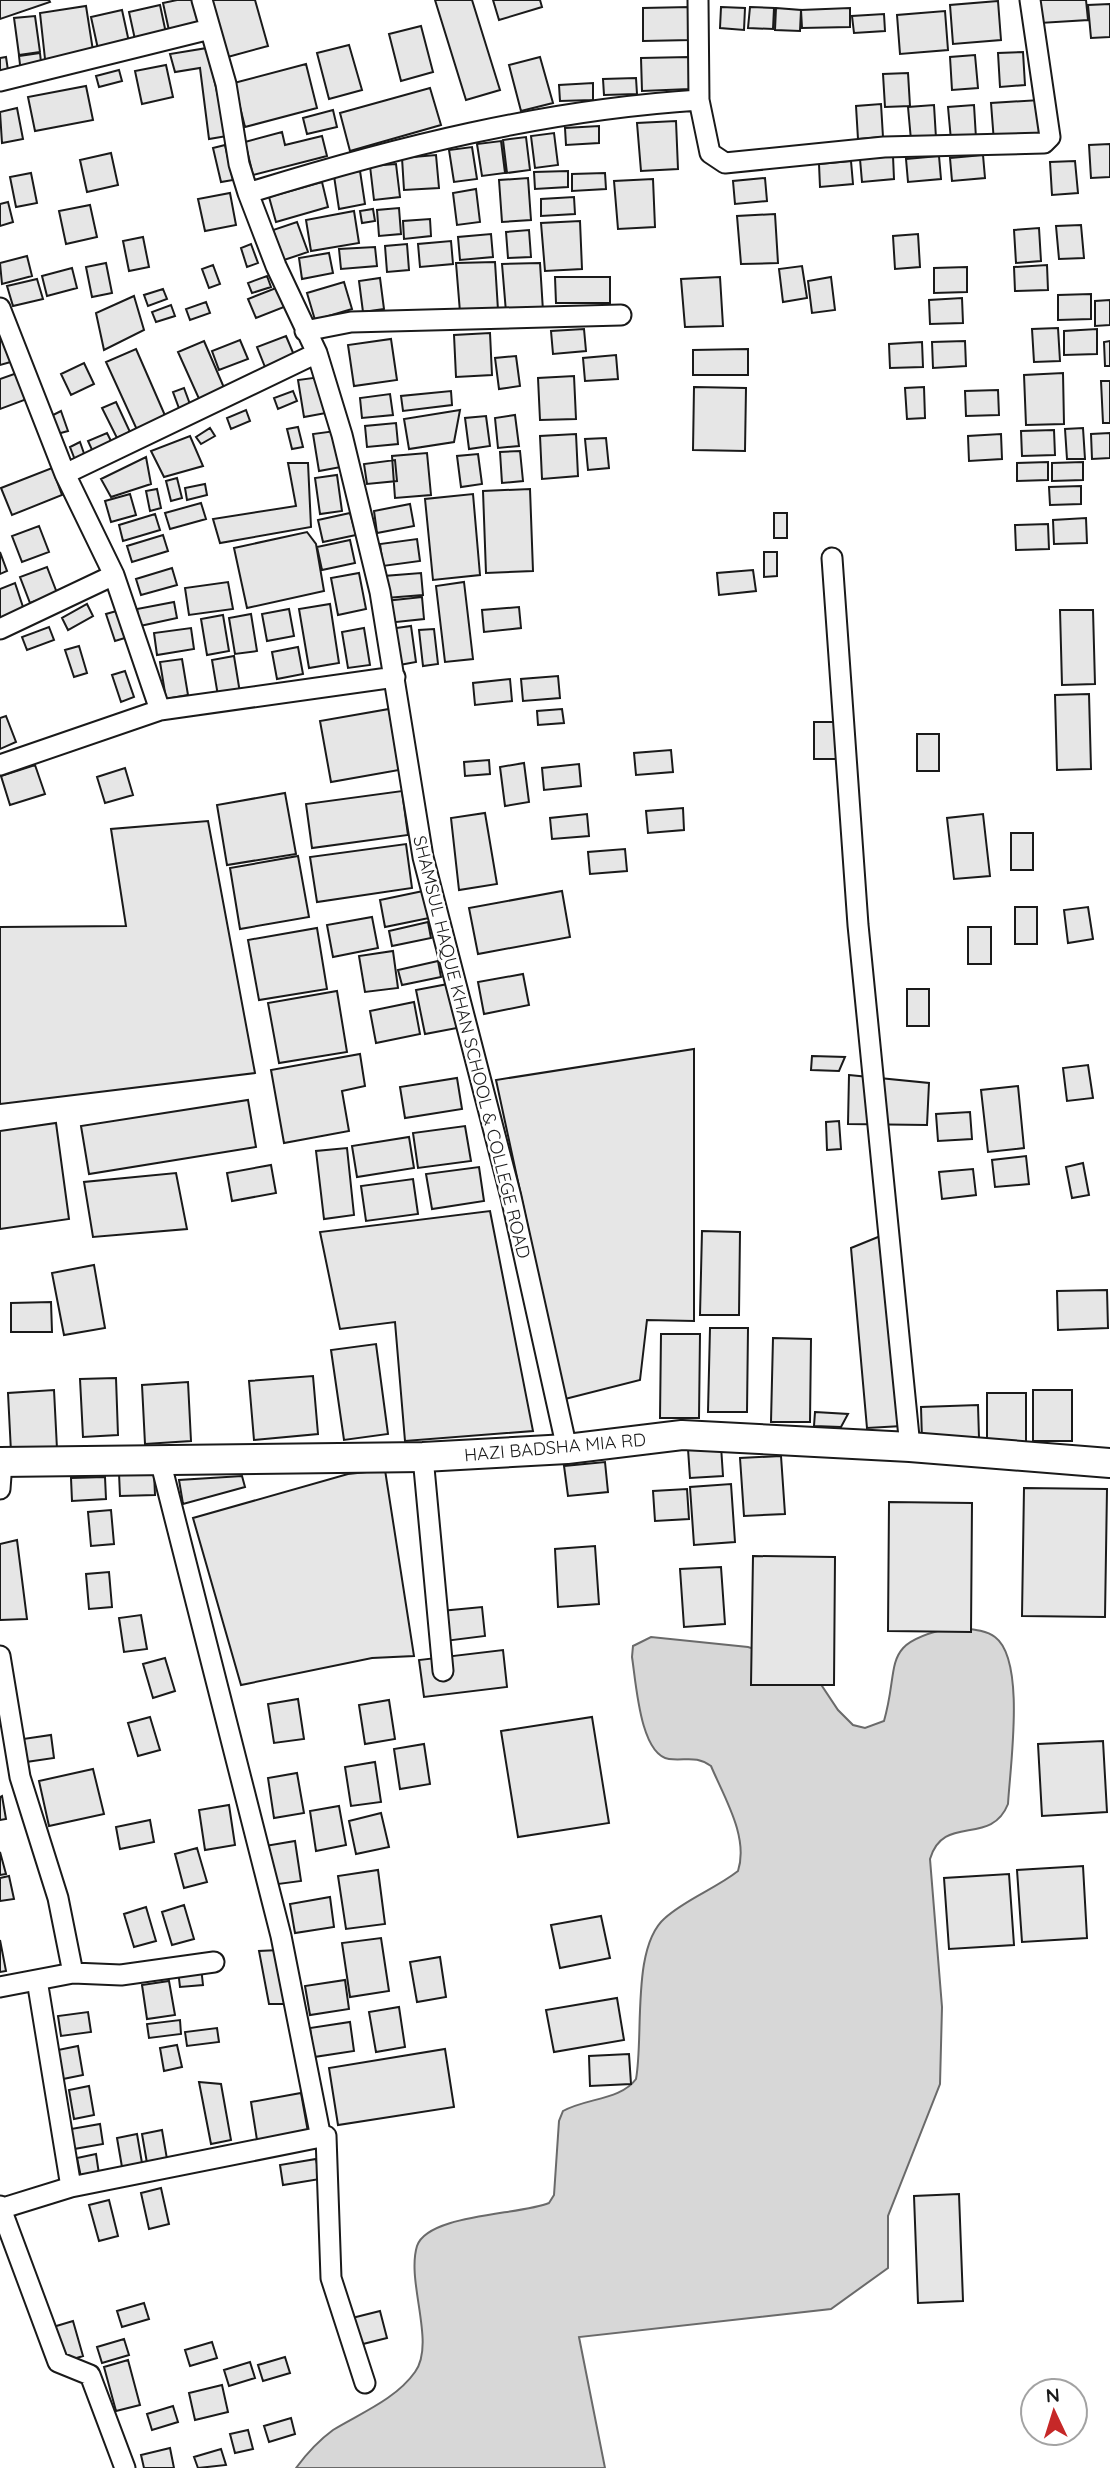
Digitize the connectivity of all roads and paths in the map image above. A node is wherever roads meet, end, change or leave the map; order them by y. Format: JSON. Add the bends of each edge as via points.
{"nodes":[{"id":1,"x":202,"y":0,"type":"edge"},
{"id":2,"x":698,"y":0,"type":"edge"},
{"id":3,"x":1030,"y":0,"type":"edge"},
{"id":4,"x":210,"y":29,"type":"junction"},
{"id":5,"x":0,"y":81,"type":"edge"},
{"id":6,"x":699,"y":100,"type":"junction"},
{"id":7,"x":248,"y":193,"type":"junction"},
{"id":8,"x":0,"y":308,"type":"edge"},
{"id":9,"x":621,"y":315,"type":"dead end"},
{"id":10,"x":304,"y":331,"type":"junction"},
{"id":11,"x":317,"y":353,"type":"junction"},
{"id":12,"x":65,"y":474,"type":"junction"},
{"id":13,"x":832,"y":558,"type":"dead end"},
{"id":14,"x":114,"y":575,"type":"junction"},
{"id":15,"x":0,"y":629,"type":"edge"},
{"id":16,"x":395,"y":677,"type":"junction"},
{"id":17,"x":160,"y":710,"type":"junction"},
{"id":18,"x":0,"y":765,"type":"edge"},
{"id":19,"x":910,"y":1447,"type":"junction"},
{"id":20,"x":567,"y":1449,"type":"junction"},
{"id":21,"x":423,"y":1457,"type":"junction"},
{"id":22,"x":160,"y":1460,"type":"junction"},
{"id":23,"x":1110,"y":1463,"type":"edge"},
{"id":24,"x":1,"y":1471,"type":"edge"},
{"id":25,"x":0,"y":1656,"type":"edge"},
{"id":26,"x":443,"y":1671,"type":"dead end"},
{"id":27,"x":214,"y":1962,"type":"dead end"},
{"id":28,"x":73,"y":1973,"type":"junction"},
{"id":29,"x":37,"y":1980,"type":"junction"},
{"id":30,"x":0,"y":1987,"type":"edge"},
{"id":31,"x":321,"y":2138,"type":"junction"},
{"id":32,"x":71,"y":2187,"type":"junction"},
{"id":33,"x":0,"y":2208,"type":"edge"},
{"id":34,"x":365,"y":2383,"type":"dead end"},
{"id":35,"x":125,"y":2468,"type":"edge"}],
"edges":[{"from":1,"to":4,"type":"street","name":"SHAMSUL HAQUE KHAN SCHOOL & COLLEGE ROAD"},
{"from":2,"to":6,"type":"street"},
{"from":3,"to":6,"type":"street","via":[[1050,137],[1044,143],[884,147],[725,163],[710,153]]},
{"from":4,"to":5,"type":"street"},
{"from":4,"to":7,"type":"street","name":"SHAMSUL HAQUE KHAN SCHOOL & COLLEGE ROAD"},
{"from":6,"to":7,"type":"street","via":[[538,117],[354,160]]},
{"from":7,"to":10,"type":"street","name":"SHAMSUL HAQUE KHAN SCHOOL & COLLEGE ROAD"},
{"from":8,"to":12,"type":"street"},
{"from":9,"to":10,"type":"street","via":[[351,322]]},
{"from":10,"to":11,"type":"street","name":"SHAMSUL HAQUE KHAN SCHOOL & COLLEGE ROAD"},
{"from":11,"to":12,"type":"street"},
{"from":11,"to":16,"type":"street","name":"SHAMSUL HAQUE KHAN SCHOOL & COLLEGE ROAD","via":[[361,512]]},
{"from":12,"to":14,"type":"street"},
{"from":13,"to":19,"type":"street","via":[[858,925]]},
{"from":14,"to":15,"type":"street"},
{"from":14,"to":17,"type":"street"},
{"from":16,"to":17,"type":"street"},
{"from":16,"to":20,"type":"street","name":"SHAMSUL HAQUE KHAN SCHOOL & COLLEGE ROAD","via":[[423,857],[511,1197]]},
{"from":17,"to":18,"type":"street"},
{"from":19,"to":20,"type":"main road","name":"HAZI BADSHA MIA RD","via":[[682,1436]]},
{"from":19,"to":23,"type":"main road","name":"HAZI BADSHA MIA RD"},
{"from":20,"to":21,"type":"main road","name":"HAZI BADSHA MIA RD"},
{"from":21,"to":22,"type":"main road","name":"HAZI BADSHA MIA RD"},
{"from":21,"to":26,"type":"street"},
{"from":22,"to":24,"type":"main road","name":"HAZI BADSHA MIA RD"},
{"from":22,"to":31,"type":"street","via":[[281,1937]]},
{"from":25,"to":28,"type":"street","via":[[20,1777],[58,1898]]},
{"from":27,"to":28,"type":"street","via":[[121,1975]]},
{"from":28,"to":29,"type":"street"},
{"from":29,"to":30,"type":"street"},
{"from":29,"to":32,"type":"street"},
{"from":31,"to":32,"type":"street"},
{"from":31,"to":34,"type":"street","via":[[326,2136],[331,2277]]},
{"from":32,"to":33,"type":"street"},
{"from":33,"to":35,"type":"street","via":[[58,2362],[90,2375]]}]}
